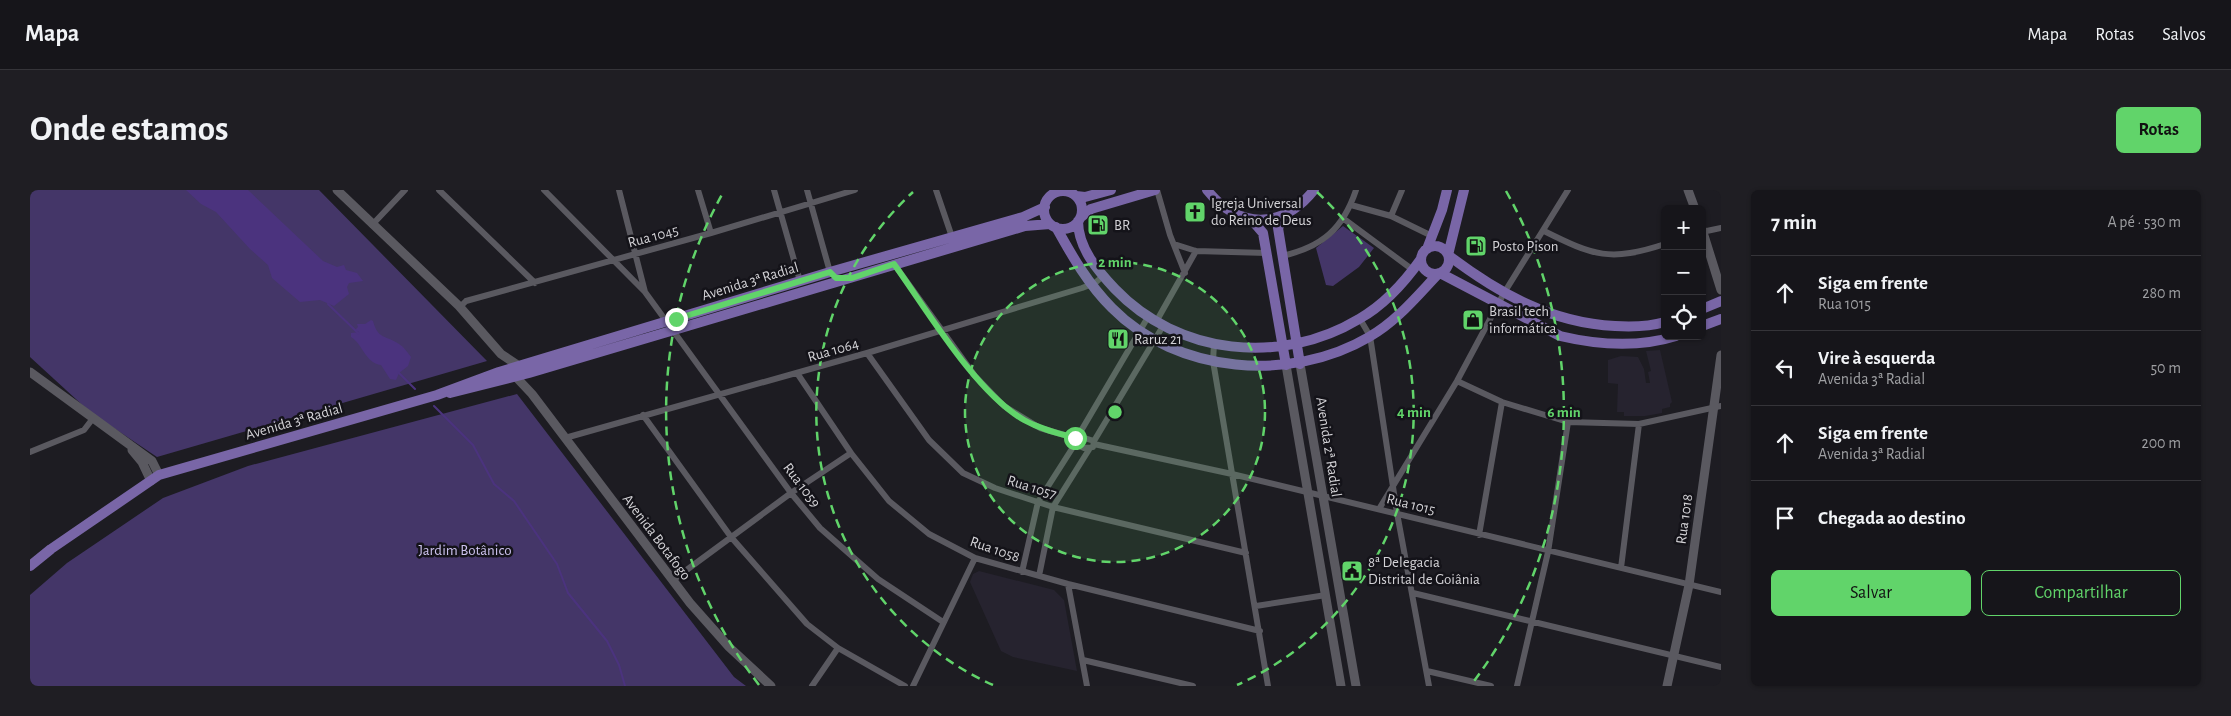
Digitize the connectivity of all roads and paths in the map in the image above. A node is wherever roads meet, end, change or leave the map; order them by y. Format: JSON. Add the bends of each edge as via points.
{"nodes":[{"id":1,"x":338,"y":190,"type":"edge"},
{"id":2,"x":405,"y":190,"type":"edge"},
{"id":3,"x":439,"y":190,"type":"edge"},
{"id":4,"x":544,"y":190,"type":"edge"},
{"id":5,"x":619,"y":190,"type":"edge"},
{"id":6,"x":698,"y":190,"type":"edge"},
{"id":7,"x":774,"y":190,"type":"edge"},
{"id":8,"x":807,"y":190,"type":"edge"},
{"id":9,"x":855,"y":190,"type":"edge"},
{"id":10,"x":936,"y":190,"type":"edge"},
{"id":11,"x":1112,"y":190,"type":"edge"},
{"id":12,"x":1156,"y":190,"type":"edge"},
{"id":13,"x":1207,"y":190,"type":"edge"},
{"id":14,"x":1314,"y":190,"type":"edge"},
{"id":15,"x":1356,"y":190,"type":"edge"},
{"id":16,"x":1402,"y":190,"type":"edge"},
{"id":17,"x":1447,"y":190,"type":"edge"},
{"id":18,"x":1464,"y":190,"type":"edge"},
{"id":19,"x":1568,"y":190,"type":"edge"},
{"id":20,"x":1688,"y":190,"type":"edge"},
{"id":21,"x":1070,"y":193,"type":"edge"},
{"id":22,"x":1047,"y":199,"type":"edge"},
{"id":23,"x":810,"y":203,"type":"junction"},
{"id":24,"x":1694,"y":205,"type":"edge"},
{"id":25,"x":1351,"y":206,"type":"junction"},
{"id":26,"x":780,"y":213,"type":"junction"},
{"id":27,"x":1285,"y":215,"type":"junction"},
{"id":28,"x":1391,"y":216,"type":"junction"},
{"id":29,"x":1079,"y":219,"type":"junction"},
{"id":30,"x":1251,"y":219,"type":"junction"},
{"id":31,"x":1344,"y":219,"type":"junction"},
{"id":32,"x":372,"y":225,"type":"junction"},
{"id":33,"x":1053,"y":225,"type":"junction"},
{"id":34,"x":1721,"y":228,"type":"edge"},
{"id":35,"x":1706,"y":230,"type":"edge"},
{"id":36,"x":1544,"y":231,"type":"junction"},
{"id":37,"x":711,"y":233,"type":"junction"},
{"id":38,"x":1432,"y":236,"type":"junction"},
{"id":39,"x":952,"y":237,"type":"junction"},
{"id":40,"x":1706,"y":241,"type":"edge"},
{"id":41,"x":1174,"y":244,"type":"junction"},
{"id":42,"x":1661,"y":245,"type":"edge"},
{"id":43,"x":1427,"y":249,"type":"junction"},
{"id":44,"x":1196,"y":251,"type":"junction"},
{"id":45,"x":1268,"y":253,"type":"junction"},
{"id":46,"x":636,"y":254,"type":"junction"},
{"id":47,"x":888,"y":255,"type":"junction"},
{"id":48,"x":1448,"y":255,"type":"junction"},
{"id":49,"x":1282,"y":256,"type":"junction"},
{"id":50,"x":614,"y":260,"type":"junction"},
{"id":51,"x":1421,"y":260,"type":"junction"},
{"id":52,"x":894,"y":264,"type":"junction"},
{"id":53,"x":1413,"y":270,"type":"junction"},
{"id":54,"x":830,"y":272,"type":"junction"},
{"id":55,"x":1185,"y":273,"type":"junction"},
{"id":56,"x":1439,"y":273,"type":"junction"},
{"id":57,"x":1103,"y":276,"type":"junction"},
{"id":58,"x":852,"y":278,"type":"junction"},
{"id":59,"x":800,"y":281,"type":"junction"},
{"id":60,"x":535,"y":283,"type":"junction"},
{"id":61,"x":1091,"y":285,"type":"junction"},
{"id":62,"x":1721,"y":290,"type":"edge"},
{"id":63,"x":645,"y":292,"type":"junction"},
{"id":64,"x":1504,"y":293,"type":"junction"},
{"id":65,"x":1721,"y":301,"type":"edge"},
{"id":66,"x":1498,"y":305,"type":"junction"},
{"id":67,"x":460,"y":307,"type":"junction"},
{"id":68,"x":1706,"y":307,"type":"edge"},
{"id":69,"x":732,"y":312,"type":"junction"},
{"id":70,"x":1360,"y":319,"type":"junction"},
{"id":71,"x":1721,"y":319,"type":"edge"},
{"id":72,"x":668,"y":321,"type":"junction"},
{"id":73,"x":1156,"y":322,"type":"junction"},
{"id":74,"x":1661,"y":323,"type":"edge"},
{"id":75,"x":1706,"y":325,"type":"edge"},
{"id":76,"x":1139,"y":329,"type":"junction"},
{"id":77,"x":675,"y":330,"type":"junction"},
{"id":78,"x":941,"y":330,"type":"junction"},
{"id":79,"x":1370,"y":336,"type":"junction"},
{"id":80,"x":1155,"y":339,"type":"junction"},
{"id":81,"x":1661,"y":340,"type":"edge"},
{"id":82,"x":1214,"y":344,"type":"junction"},
{"id":83,"x":1296,"y":344,"type":"junction"},
{"id":84,"x":1282,"y":346,"type":"junction"},
{"id":85,"x":867,"y":353,"type":"junction"},
{"id":86,"x":501,"y":354,"type":"junction"},
{"id":87,"x":1213,"y":361,"type":"junction"},
{"id":88,"x":1721,"y":361,"type":"edge"},
{"id":89,"x":1300,"y":364,"type":"junction"},
{"id":90,"x":1286,"y":365,"type":"junction"},
{"id":91,"x":519,"y":366,"type":"junction"},
{"id":92,"x":30,"y":372,"type":"edge"},
{"id":93,"x":499,"y":372,"type":"junction"},
{"id":94,"x":529,"y":373,"type":"junction"},
{"id":95,"x":798,"y":373,"type":"junction"},
{"id":96,"x":516,"y":376,"type":"junction"},
{"id":97,"x":1456,"y":381,"type":"junction"},
{"id":98,"x":532,"y":394,"type":"junction"},
{"id":99,"x":437,"y":395,"type":"junction"},
{"id":100,"x":721,"y":395,"type":"junction"},
{"id":101,"x":1502,"y":402,"type":"junction"},
{"id":102,"x":1717,"y":407,"type":"edge"},
{"id":103,"x":643,"y":415,"type":"junction"},
{"id":104,"x":94,"y":417,"type":"junction"},
{"id":105,"x":1568,"y":422,"type":"junction"},
{"id":106,"x":1639,"y":424,"type":"junction"},
{"id":107,"x":565,"y":438,"type":"junction"},
{"id":108,"x":1076,"y":439,"type":"junction"},
{"id":109,"x":1092,"y":444,"type":"junction"},
{"id":110,"x":30,"y":452,"type":"edge"},
{"id":111,"x":851,"y":453,"type":"junction"},
{"id":112,"x":1232,"y":474,"type":"junction"},
{"id":113,"x":155,"y":478,"type":"junction"},
{"id":114,"x":1394,"y":484,"type":"junction"},
{"id":115,"x":792,"y":493,"type":"junction"},
{"id":116,"x":1309,"y":493,"type":"junction"},
{"id":117,"x":1322,"y":496,"type":"junction"},
{"id":118,"x":1038,"y":502,"type":"junction"},
{"id":119,"x":1053,"y":507,"type":"junction"},
{"id":120,"x":1379,"y":509,"type":"junction"},
{"id":121,"x":1397,"y":513,"type":"junction"},
{"id":122,"x":1479,"y":535,"type":"junction"},
{"id":123,"x":731,"y":537,"type":"junction"},
{"id":124,"x":1548,"y":552,"type":"junction"},
{"id":125,"x":1246,"y":553,"type":"junction"},
{"id":126,"x":975,"y":558,"type":"junction"},
{"id":127,"x":30,"y":566,"type":"edge"},
{"id":128,"x":1621,"y":568,"type":"junction"},
{"id":129,"x":1022,"y":572,"type":"junction"},
{"id":130,"x":1039,"y":576,"type":"junction"},
{"id":131,"x":673,"y":580,"type":"junction"},
{"id":132,"x":1068,"y":584,"type":"junction"},
{"id":133,"x":1689,"y":585,"type":"junction"},
{"id":134,"x":1721,"y":592,"type":"edge"},
{"id":135,"x":1412,"y":593,"type":"junction"},
{"id":136,"x":1326,"y":595,"type":"junction"},
{"id":137,"x":1256,"y":606,"type":"junction"},
{"id":138,"x":943,"y":622,"type":"junction"},
{"id":139,"x":1532,"y":623,"type":"junction"},
{"id":140,"x":1260,"y":631,"type":"junction"},
{"id":141,"x":838,"y":648,"type":"junction"},
{"id":142,"x":1674,"y":657,"type":"junction"},
{"id":143,"x":1083,"y":660,"type":"junction"},
{"id":144,"x":1721,"y":667,"type":"edge"},
{"id":145,"x":1426,"y":671,"type":"junction"},
{"id":146,"x":772,"y":686,"type":"edge"},
{"id":147,"x":812,"y":686,"type":"edge"},
{"id":148,"x":905,"y":686,"type":"edge"},
{"id":149,"x":912,"y":686,"type":"edge"},
{"id":150,"x":1087,"y":686,"type":"edge"},
{"id":151,"x":1193,"y":686,"type":"edge"},
{"id":152,"x":1268,"y":686,"type":"edge"},
{"id":153,"x":1341,"y":686,"type":"edge"},
{"id":154,"x":1356,"y":686,"type":"edge"},
{"id":155,"x":1429,"y":686,"type":"edge"},
{"id":156,"x":1491,"y":686,"type":"edge"},
{"id":157,"x":1517,"y":686,"type":"edge"},
{"id":158,"x":1667,"y":686,"type":"edge"}],
"edges":[{"from":1,"to":32,"type":"street"},
{"from":2,"to":32,"type":"street"},
{"from":3,"to":60,"type":"street"},
{"from":4,"to":50,"type":"street","name":"Rua 1059"},
{"from":5,"to":46,"type":"street"},
{"from":6,"to":37,"type":"street"},
{"from":7,"to":26,"type":"street"},
{"from":8,"to":23,"type":"street"},
{"from":9,"to":23,"type":"street","name":"Rua 1045"},
{"from":10,"to":39,"type":"street"},
{"from":11,"to":21,"type":"main road","via":[[1085,198]]},
{"from":12,"to":29,"type":"main road","via":[[1091,208]]},
{"from":12,"to":41,"type":"street"},
{"from":13,"to":30,"type":"main road","via":[[1218,204],[1233,214]]},
{"from":14,"to":27,"type":"main road","via":[[1303,204]]},
{"from":15,"to":25,"type":"street"},
{"from":16,"to":28,"type":"street"},
{"from":17,"to":38,"type":"main road"},
{"from":18,"to":48,"type":"main road"},
{"from":19,"to":36,"type":"street"},
{"from":20,"to":24,"type":"street"},
{"from":21,"to":22,"type":"main road","via":[[1057,192]]},
{"from":21,"to":29,"type":"main road","via":[[1081,206]]},
{"from":22,"to":33,"type":"main road","via":[[1045,213]]},
{"from":22,"to":39,"type":"main road","name":"Avenida 3ª Radial","via":[[1023,217]]},
{"from":23,"to":26,"type":"street","name":"Rua 1045"},
{"from":23,"to":54,"type":"street"},
{"from":25,"to":28,"type":"street"},
{"from":25,"to":31,"type":"street"},
{"from":26,"to":37,"type":"street","name":"Rua 1045"},
{"from":26,"to":59,"type":"street"},
{"from":27,"to":30,"type":"main road","via":[[1268,220]]},
{"from":27,"to":49,"type":"main road","name":"Avenida 2ª Radial","via":[[1278,228]]},
{"from":28,"to":38,"type":"street"},
{"from":29,"to":33,"type":"main road","via":[[1068,228]]},
{"from":29,"to":57,"type":"main road","via":[[1082,241]]},
{"from":30,"to":45,"type":"main road","name":"Avenida 2ª Radial","via":[[1263,232]]},
{"from":31,"to":49,"type":"street","via":[[1316,245]]},
{"from":31,"to":53,"type":"street"},
{"from":32,"to":67,"type":"street"},
{"from":33,"to":52,"type":"main road","name":"Avenida 3ª Radial","via":[[1025,226]]},
{"from":33,"to":61,"type":"main road"},
{"from":34,"to":35,"type":"street"},
{"from":36,"to":42,"type":"street","via":[[1581,249],[1605,255],[1634,254]]},
{"from":36,"to":64,"type":"street"},
{"from":37,"to":46,"type":"street","name":"Rua 1045"},
{"from":38,"to":43,"type":"main road"},
{"from":39,"to":47,"type":"main road","name":"Avenida 3ª Radial"},
{"from":40,"to":62,"type":"street"},
{"from":41,"to":44,"type":"street"},
{"from":41,"to":55,"type":"street"},
{"from":43,"to":48,"type":"main road","via":[[1438,246]]},
{"from":43,"to":51,"type":"main road"},
{"from":44,"to":45,"type":"street"},
{"from":44,"to":55,"type":"street"},
{"from":45,"to":84,"type":"main road","name":"Avenida 2ª Radial"},
{"from":46,"to":50,"type":"street","name":"Rua 1045"},
{"from":46,"to":63,"type":"street"},
{"from":47,"to":52,"type":"street"},
{"from":47,"to":54,"type":"main road","name":"Avenida 3ª Radial"},
{"from":48,"to":56,"type":"main road","via":[[1446,268]]},
{"from":48,"to":64,"type":"main road"},
{"from":49,"to":83,"type":"main road","name":"Avenida 2ª Radial"},
{"from":50,"to":60,"type":"street","name":"Rua 1045"},
{"from":50,"to":63,"type":"street","name":"Rua 1059"},
{"from":51,"to":53,"type":"main road"},
{"from":51,"to":56,"type":"main road","via":[[1426,271]]},
{"from":52,"to":58,"type":"main road","name":"Avenida 3ª Radial"},
{"from":52,"to":78,"type":"street"},
{"from":53,"to":70,"type":"main road","via":[[1387,298]]},
{"from":54,"to":58,"type":"main road","via":[[836,278]]},
{"from":54,"to":59,"type":"main road","name":"Avenida 3ª Radial"},
{"from":55,"to":73,"type":"street"},
{"from":56,"to":66,"type":"main road"},
{"from":56,"to":79,"type":"main road","via":[[1399,316]]},
{"from":57,"to":61,"type":"street","name":"Rua 1064"},
{"from":57,"to":73,"type":"main road","via":[[1123,297]]},
{"from":58,"to":69,"type":"main road","name":"Avenida 3ª Radial"},
{"from":59,"to":69,"type":"main road","via":[[798,288],[740,306]]},
{"from":59,"to":72,"type":"main road","name":"Avenida 3ª Radial"},
{"from":60,"to":67,"type":"street","name":"Rua 1045","via":[[466,301]]},
{"from":61,"to":76,"type":"main road","via":[[1113,309]]},
{"from":61,"to":78,"type":"street","name":"Rua 1064"},
{"from":63,"to":72,"type":"street","name":"Rua 1059"},
{"from":64,"to":66,"type":"street"},
{"from":64,"to":74,"type":"main road","via":[[1569,321],[1636,327]]},
{"from":65,"to":68,"type":"main road"},
{"from":66,"to":81,"type":"main road","via":[[1560,336],[1580,341],[1643,344]]},
{"from":66,"to":97,"type":"street"},
{"from":67,"to":86,"type":"street"},
{"from":69,"to":77,"type":"main road","name":"Avenida 3ª Radial"},
{"from":70,"to":79,"type":"street"},
{"from":70,"to":83,"type":"main road","via":[[1325,336]]},
{"from":71,"to":75,"type":"main road"},
{"from":72,"to":77,"type":"street","name":"Rua 1059"},
{"from":72,"to":91,"type":"main road","name":"Avenida 3ª Radial"},
{"from":73,"to":76,"type":"street"},
{"from":73,"to":80,"type":"street"},
{"from":73,"to":82,"type":"main road","via":[[1185,336]]},
{"from":76,"to":80,"type":"main road"},
{"from":76,"to":108,"type":"street"},
{"from":77,"to":94,"type":"main road","name":"Avenida 3ª Radial"},
{"from":77,"to":100,"type":"street","name":"Rua 1059"},
{"from":78,"to":85,"type":"street","name":"Rua 1064"},
{"from":78,"to":108,"type":"street","via":[[975,376],[1004,406],[1040,428]]},
{"from":79,"to":89,"type":"main road","via":[[1332,354]]},
{"from":79,"to":114,"type":"street"},
{"from":80,"to":87,"type":"main road"},
{"from":80,"to":109,"type":"street"},
{"from":82,"to":84,"type":"main road","via":[[1254,348]]},
{"from":82,"to":87,"type":"street"},
{"from":83,"to":84,"type":"main road"},
{"from":83,"to":89,"type":"main road","name":"Avenida 2ª Radial"},
{"from":84,"to":90,"type":"main road","name":"Avenida 2ª Radial"},
{"from":85,"to":95,"type":"street","name":"Rua 1064"},
{"from":85,"to":118,"type":"street","name":"Rua 1057","via":[[929,440],[963,472],[995,488]]},
{"from":86,"to":91,"type":"street"},
{"from":86,"to":93,"type":"street"},
{"from":87,"to":90,"type":"main road"},
{"from":87,"to":112,"type":"street"},
{"from":88,"to":102,"type":"street","name":"Rua 1018"},
{"from":89,"to":90,"type":"main road"},
{"from":89,"to":117,"type":"street","name":"Avenida 2ª Radial"},
{"from":90,"to":116,"type":"street","name":"Avenida 2ª Radial"},
{"from":91,"to":93,"type":"main road","name":"Avenida 3ª Radial"},
{"from":92,"to":104,"type":"street"},
{"from":93,"to":99,"type":"main road","name":"Avenida 3ª Radial"},
{"from":94,"to":96,"type":"main road","name":"Avenida 3ª Radial"},
{"from":94,"to":98,"type":"street","name":"Avenida Botafogo"},
{"from":95,"to":100,"type":"street","name":"Rua 1064"},
{"from":95,"to":111,"type":"street","name":"Rua 1058"},
{"from":96,"to":98,"type":"street","name":"Avenida Botafogo"},
{"from":96,"to":99,"type":"main road","name":"Avenida 3ª Radial"},
{"from":97,"to":101,"type":"street"},
{"from":97,"to":114,"type":"street"},
{"from":98,"to":107,"type":"street","name":"Avenida Botafogo"},
{"from":99,"to":113,"type":"main road","name":"Avenida 3ª Radial"},
{"from":100,"to":103,"type":"street","name":"Rua 1064"},
{"from":100,"to":115,"type":"street","name":"Rua 1059"},
{"from":101,"to":105,"type":"street"},
{"from":101,"to":122,"type":"street"},
{"from":102,"to":106,"type":"street"},
{"from":102,"to":133,"type":"street","name":"Rua 1018"},
{"from":103,"to":107,"type":"street","name":"Rua 1064"},
{"from":103,"to":123,"type":"street"},
{"from":104,"to":110,"type":"street","via":[[84,430]]},
{"from":104,"to":113,"type":"street","via":[[152,461]]},
{"from":105,"to":106,"type":"street"},
{"from":105,"to":124,"type":"street"},
{"from":106,"to":128,"type":"street"},
{"from":107,"to":131,"type":"street","name":"Avenida Botafogo"},
{"from":108,"to":109,"type":"street"},
{"from":108,"to":109,"type":"street","via":[[1081,447]]},
{"from":108,"to":118,"type":"street"},
{"from":109,"to":112,"type":"street","name":"Rua 1015"},
{"from":109,"to":119,"type":"street"},
{"from":111,"to":115,"type":"street"},
{"from":111,"to":126,"type":"street","name":"Rua 1058","via":[[889,501],[929,534]]},
{"from":112,"to":116,"type":"street","name":"Rua 1015"},
{"from":112,"to":125,"type":"street"},
{"from":113,"to":127,"type":"main road","name":"Avenida 3ª Radial"},
{"from":114,"to":120,"type":"street"},
{"from":114,"to":121,"type":"street"},
{"from":115,"to":123,"type":"street"},
{"from":115,"to":138,"type":"street","name":"Rua 1059","via":[[820,528],[878,579]]},
{"from":116,"to":117,"type":"street","name":"Rua 1015"},
{"from":116,"to":136,"type":"street","name":"Avenida 2ª Radial"},
{"from":117,"to":120,"type":"street","name":"Rua 1015"},
{"from":117,"to":154,"type":"street","name":"Avenida 2ª Radial"},
{"from":118,"to":119,"type":"street","name":"Rua 1057"},
{"from":118,"to":129,"type":"street"},
{"from":119,"to":125,"type":"street","name":"Rua 1057"},
{"from":119,"to":130,"type":"street"},
{"from":120,"to":121,"type":"street","name":"Rua 1015"},
{"from":121,"to":122,"type":"street","name":"Rua 1015"},
{"from":121,"to":135,"type":"street"},
{"from":122,"to":124,"type":"street","name":"Rua 1015"},
{"from":123,"to":131,"type":"street"},
{"from":123,"to":141,"type":"street","via":[[807,624]]},
{"from":124,"to":128,"type":"street","name":"Rua 1015"},
{"from":124,"to":139,"type":"street"},
{"from":125,"to":137,"type":"street"},
{"from":126,"to":129,"type":"street","name":"Rua 1058"},
{"from":126,"to":138,"type":"street"},
{"from":128,"to":133,"type":"street","name":"Rua 1015"},
{"from":129,"to":130,"type":"street","name":"Rua 1058"},
{"from":130,"to":132,"type":"street","name":"Rua 1058"},
{"from":131,"to":146,"type":"street","name":"Avenida Botafogo","via":[[729,647]]},
{"from":132,"to":140,"type":"street","name":"Rua 1058"},
{"from":132,"to":143,"type":"street"},
{"from":133,"to":134,"type":"street","name":"Rua 1015"},
{"from":133,"to":142,"type":"street","name":"Rua 1018"},
{"from":135,"to":139,"type":"street"},
{"from":135,"to":145,"type":"street"},
{"from":136,"to":137,"type":"street"},
{"from":136,"to":153,"type":"street","name":"Avenida 2ª Radial"},
{"from":137,"to":140,"type":"street"},
{"from":138,"to":149,"type":"street"},
{"from":139,"to":142,"type":"street"},
{"from":139,"to":157,"type":"street"},
{"from":140,"to":152,"type":"street"},
{"from":141,"to":147,"type":"street"},
{"from":141,"to":148,"type":"street"},
{"from":142,"to":144,"type":"street"},
{"from":142,"to":158,"type":"street","name":"Rua 1018"},
{"from":143,"to":150,"type":"street"},
{"from":143,"to":151,"type":"street"},
{"from":145,"to":155,"type":"street"},
{"from":145,"to":156,"type":"street"}]}
